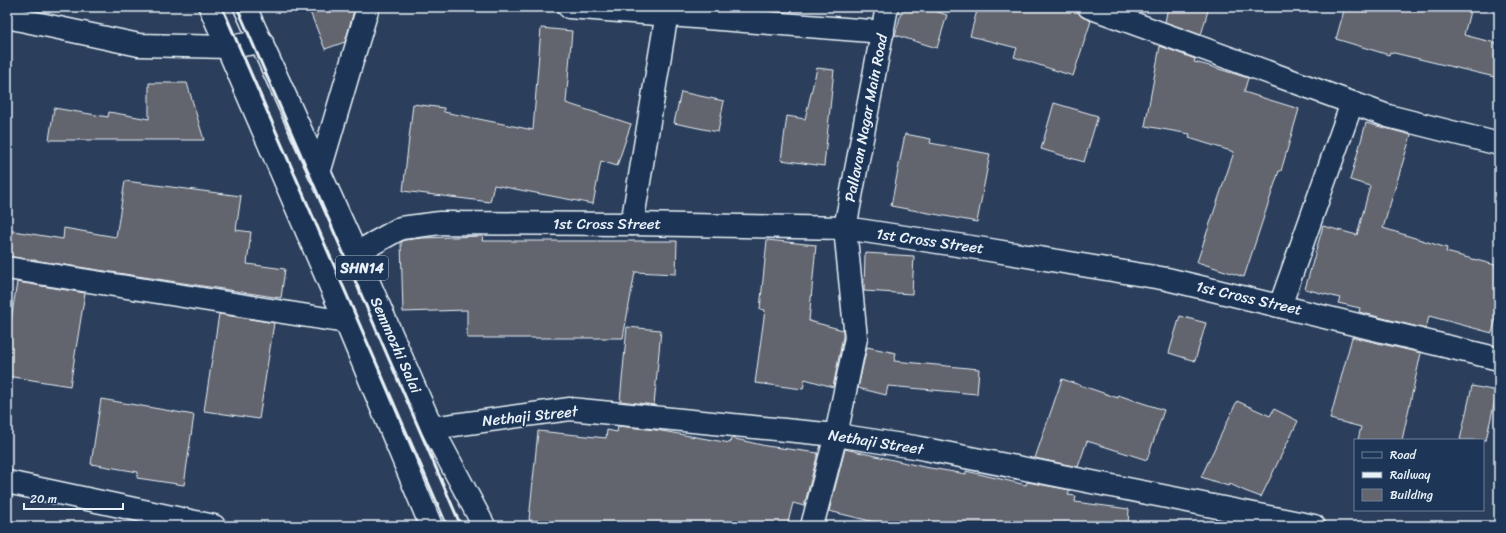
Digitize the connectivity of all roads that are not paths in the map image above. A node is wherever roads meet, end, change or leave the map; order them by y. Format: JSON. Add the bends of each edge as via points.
{"nodes":[{"id":1,"x":210,"y":7,"type":"edge"},
{"id":2,"x":245,"y":7,"type":"edge"},
{"id":3,"x":368,"y":7,"type":"edge"},
{"id":4,"x":569,"y":7,"type":"edge"},
{"id":5,"x":887,"y":7,"type":"edge"},
{"id":6,"x":1089,"y":7,"type":"edge"},
{"id":7,"x":667,"y":11,"type":"edge"},
{"id":8,"x":7,"y":17,"type":"edge"},
{"id":9,"x":883,"y":32,"type":"junction"},
{"id":10,"x":262,"y":42,"type":"junction"},
{"id":11,"x":228,"y":47,"type":"junction"},
{"id":12,"x":1352,"y":103,"type":"junction"},
{"id":13,"x":1499,"y":144,"type":"edge"},
{"id":14,"x":319,"y":172,"type":"junction"},
{"id":15,"x":632,"y":224,"type":"junction"},
{"id":16,"x":845,"y":228,"type":"junction"},
{"id":17,"x":356,"y":253,"type":"junction"},
{"id":18,"x":7,"y":268,"type":"edge"},
{"id":19,"x":1280,"y":306,"type":"junction"},
{"id":20,"x":346,"y":322,"type":"junction"},
{"id":21,"x":1499,"y":359,"type":"edge"},
{"id":22,"x":432,"y":428,"type":"junction"},
{"id":23,"x":836,"y":435,"type":"junction"},
{"id":24,"x":7,"y":482,"type":"edge"},
{"id":25,"x":214,"y":526,"type":"edge"},
{"id":26,"x":431,"y":526,"type":"edge"},
{"id":27,"x":484,"y":526,"type":"edge"},
{"id":28,"x":812,"y":526,"type":"edge"},
{"id":29,"x":1314,"y":526,"type":"edge"}],
"edges":[{"from":1,"to":11,"type":"street","number":"SHN14"},
{"from":2,"to":10,"type":"street","name":"Semmozhi Salai","number":"SHN14"},
{"from":3,"to":14,"type":"street"},
{"from":4,"to":7,"type":"street"},
{"from":5,"to":9,"type":"street","name":"Pallavan Nagar Main Road"},
{"from":6,"to":12,"type":"street"},
{"from":7,"to":9,"type":"street"},
{"from":7,"to":15,"type":"street"},
{"from":8,"to":11,"type":"street","via":[[139,45]]},
{"from":9,"to":16,"type":"street","name":"Pallavan Nagar Main Road"},
{"from":10,"to":11,"type":"street"},
{"from":10,"to":14,"type":"street","name":"Semmozhi Salai","number":"SHN14"},
{"from":11,"to":20,"type":"street","number":"SHN14"},
{"from":12,"to":13,"type":"street","via":[[1388,116]]},
{"from":12,"to":19,"type":"street"},
{"from":14,"to":17,"type":"street","name":"Semmozhi Salai","number":"SHN14"},
{"from":15,"to":16,"type":"street","name":"1st Cross Street"},
{"from":15,"to":17,"type":"street","name":"1st Cross Street","via":[[440,223],[401,228]]},
{"from":16,"to":19,"type":"street","name":"1st Cross Street","via":[[1167,279]]},
{"from":16,"to":23,"type":"street","name":"Pallavan Nagar Main Road","via":[[856,338]]},
{"from":17,"to":22,"type":"street","name":"Semmozhi Salai","number":"SHN14"},
{"from":18,"to":20,"type":"street"},
{"from":19,"to":21,"type":"street","name":"1st Cross Street"},
{"from":20,"to":26,"type":"street","number":"SHN14"},
{"from":22,"to":23,"type":"street","name":"Nethaji Street","via":[[570,409]]},
{"from":22,"to":27,"type":"street","name":"Semmozhi Salai","number":"SHN14"},
{"from":23,"to":28,"type":"street","name":"Pallavan Nagar Main Road"},
{"from":23,"to":29,"type":"street","name":"Nethaji Street","via":[[915,447]]},
{"from":24,"to":25,"type":"street"}]}
